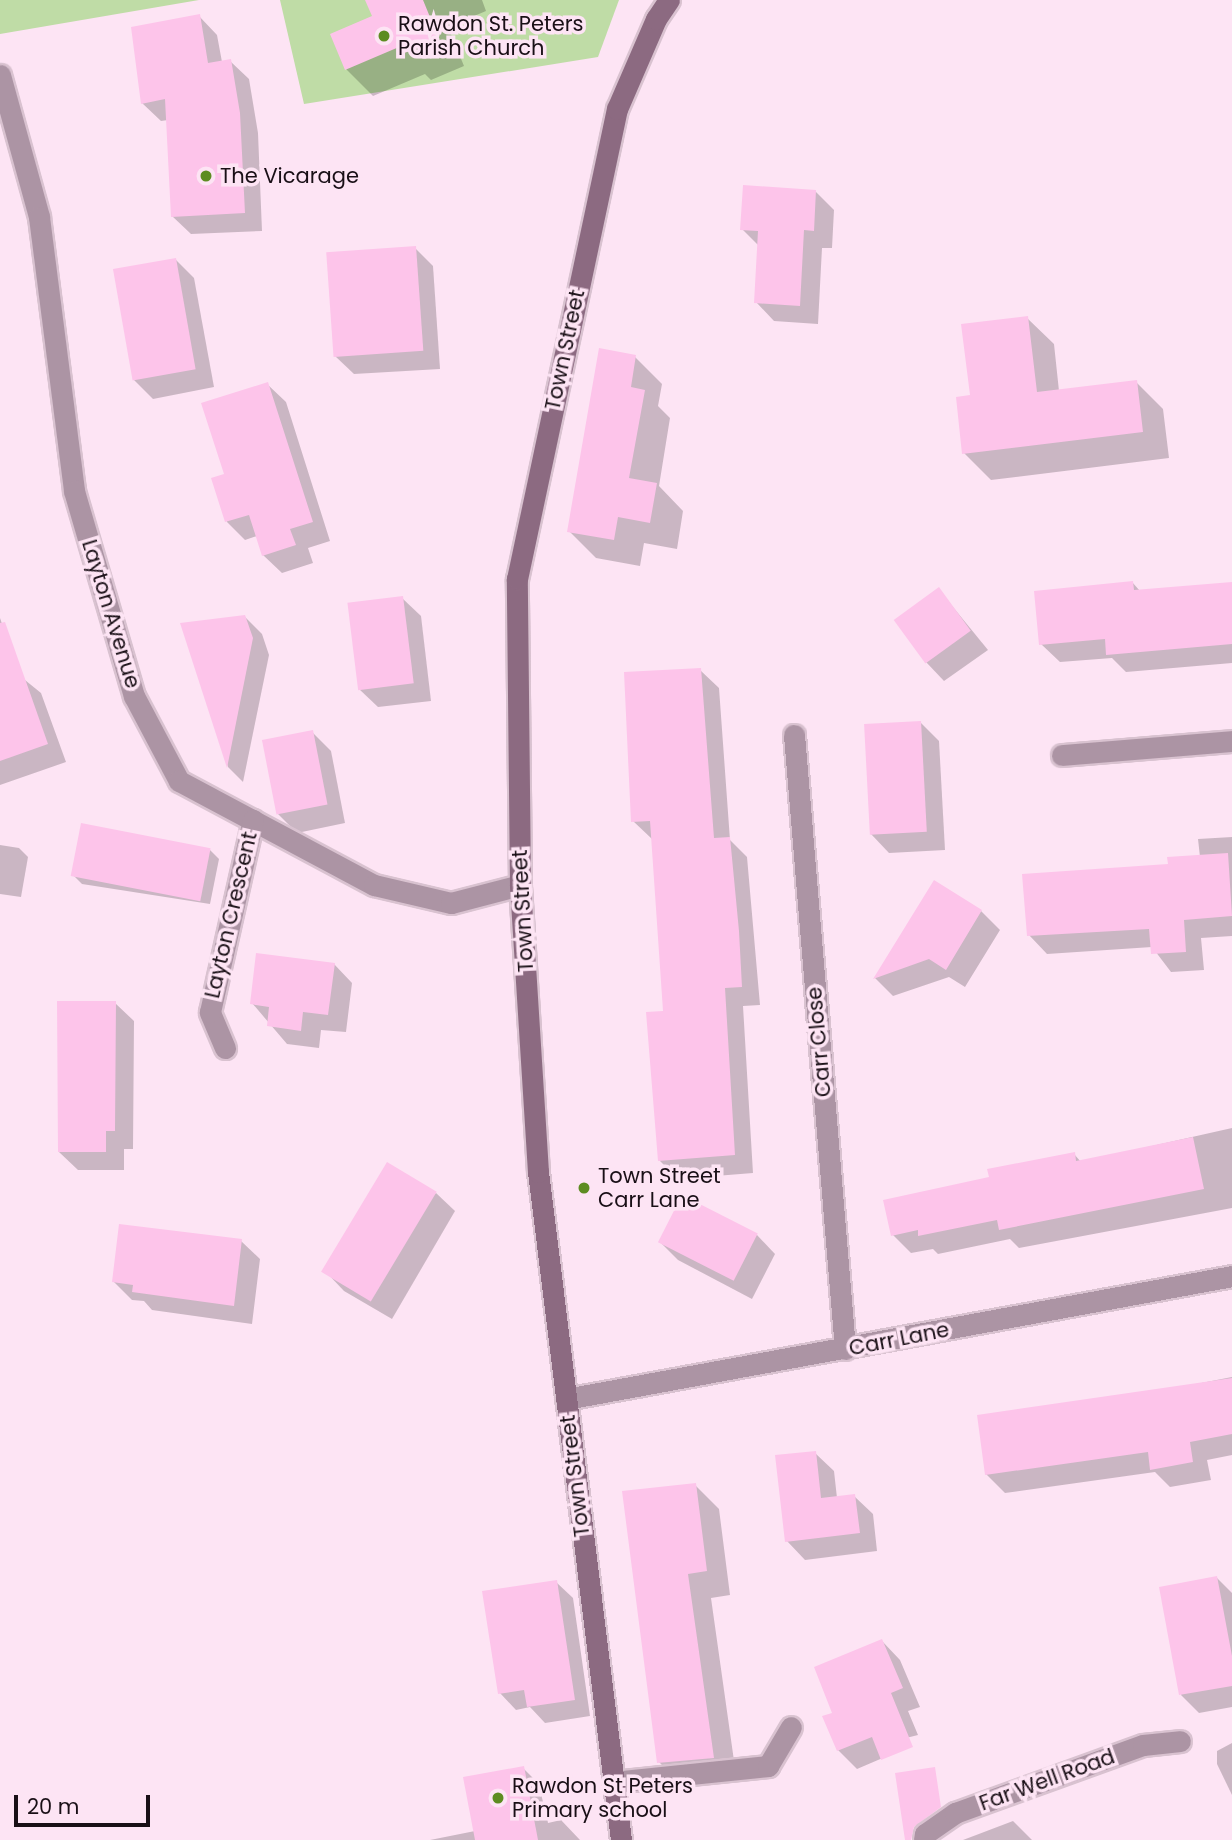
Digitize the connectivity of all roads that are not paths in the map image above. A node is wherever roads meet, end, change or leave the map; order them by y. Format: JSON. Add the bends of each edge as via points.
{"nodes":[{"id":1,"x":669,"y":0,"type":"edge"},
{"id":2,"x":0,"y":75,"type":"edge"},
{"id":3,"x":794,"y":735,"type":"dead end"},
{"id":4,"x":1232,"y":741,"type":"edge"},
{"id":5,"x":1062,"y":755,"type":"dead end"},
{"id":6,"x":253,"y":820,"type":"junction"},
{"id":7,"x":520,"y":885,"type":"junction"},
{"id":8,"x":225,"y":1048,"type":"dead end"},
{"id":9,"x":1232,"y":1276,"type":"edge"},
{"id":10,"x":845,"y":1349,"type":"junction"},
{"id":11,"x":566,"y":1399,"type":"junction"},
{"id":12,"x":791,"y":1727,"type":"dead end"},
{"id":13,"x":1180,"y":1741,"type":"dead end"},
{"id":14,"x":614,"y":1782,"type":"junction"},
{"id":15,"x":621,"y":1840,"type":"edge"},
{"id":16,"x":924,"y":1840,"type":"edge"}],
"edges":[{"from":1,"to":7,"type":"street","name":"Town Street","via":[[656,19],[617,109],[517,579]]},
{"from":2,"to":6,"type":"street","name":"Layton Avenue","via":[[39,216],[74,491],[134,695],[179,781]]},
{"from":3,"to":10,"type":"street","name":"Carr Close"},
{"from":4,"to":5,"type":"street"},
{"from":6,"to":7,"type":"street","name":"Layton Avenue","via":[[374,885],[451,903]]},
{"from":6,"to":8,"type":"street","name":"Layton Crescent","via":[[210,1012]]},
{"from":7,"to":11,"type":"street","name":"Town Street","via":[[538,1172]]},
{"from":9,"to":10,"type":"street","name":"Carr Lane"},
{"from":10,"to":11,"type":"street","name":"Carr Lane"},
{"from":11,"to":14,"type":"street","name":"Town Street"},
{"from":12,"to":14,"type":"street","via":[[768,1766]]},
{"from":13,"to":16,"type":"street","name":"Far Well Road","via":[[1143,1745],[955,1813],[925,1834]]},
{"from":14,"to":15,"type":"street","name":"Town Street"}]}
